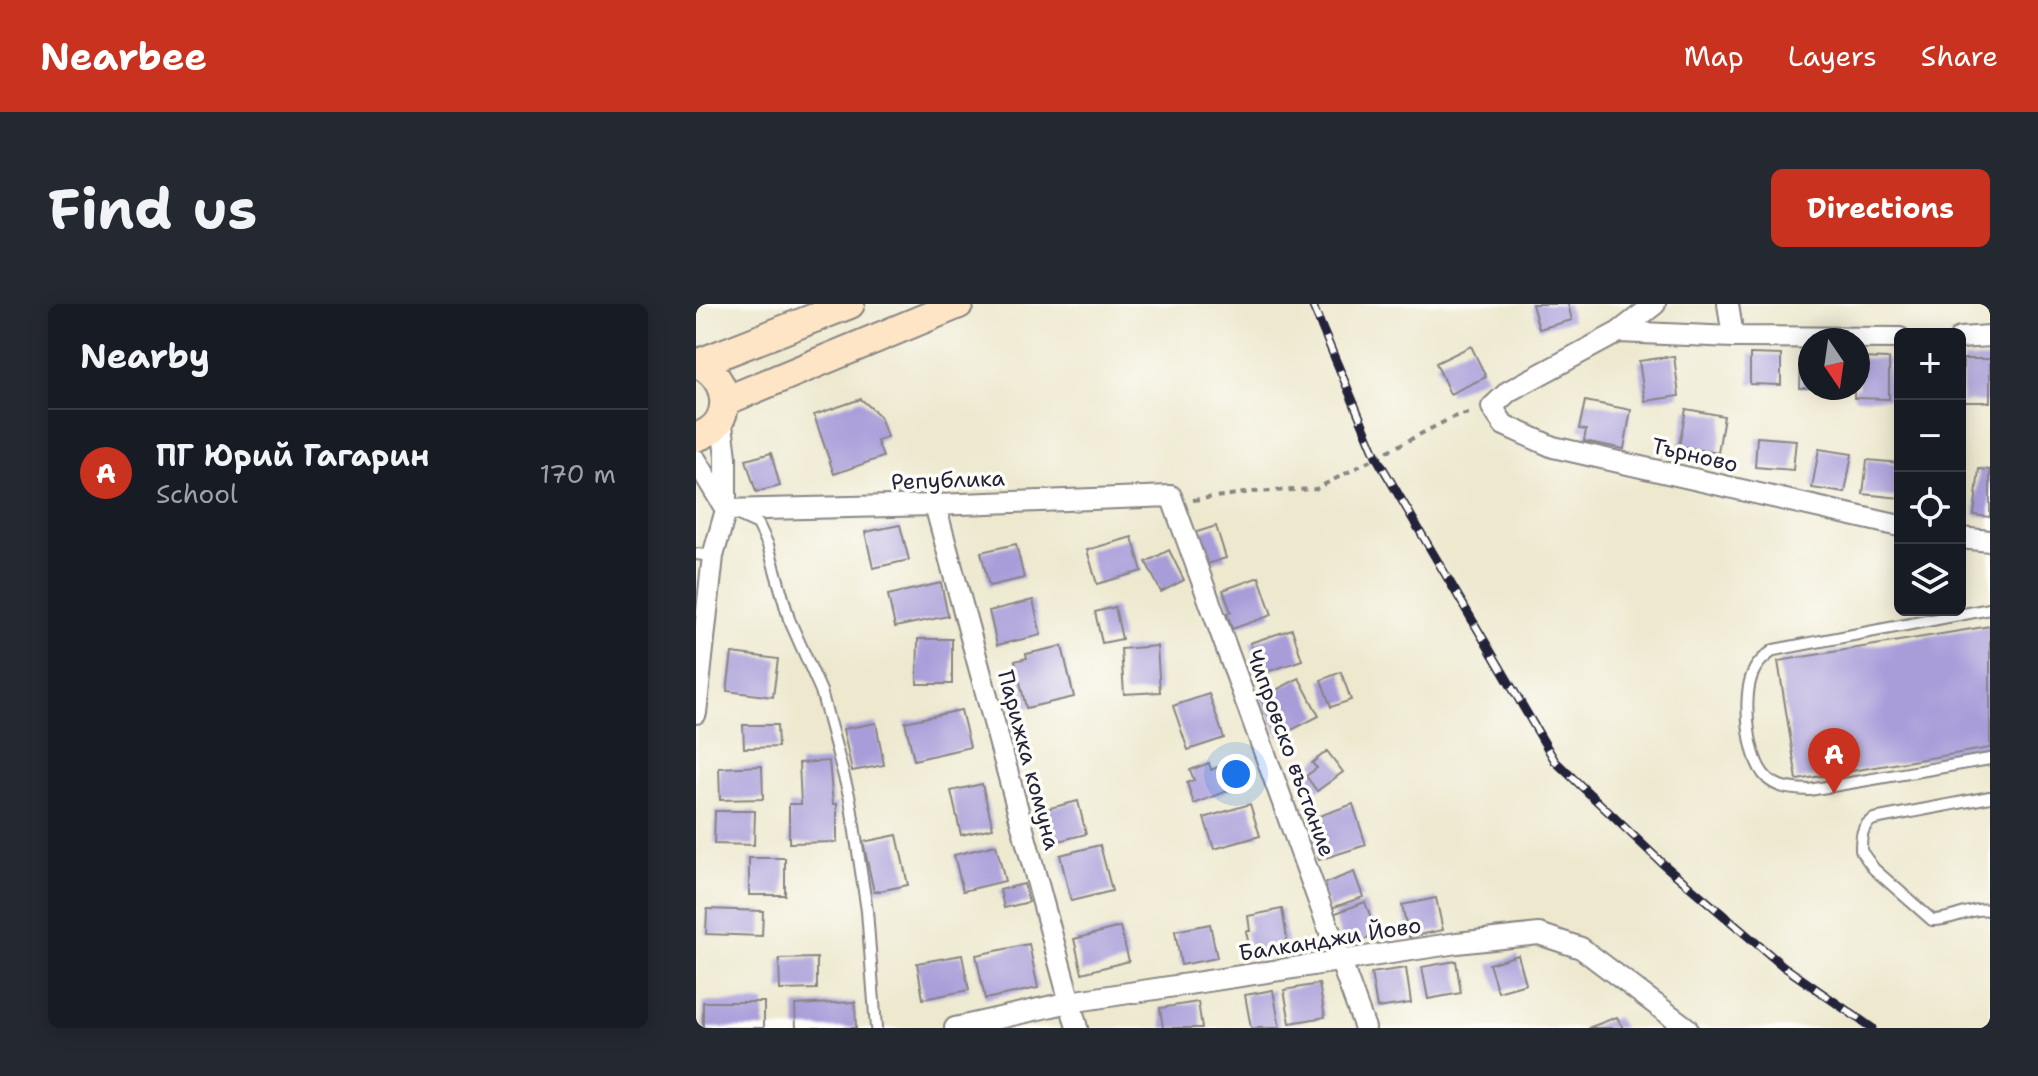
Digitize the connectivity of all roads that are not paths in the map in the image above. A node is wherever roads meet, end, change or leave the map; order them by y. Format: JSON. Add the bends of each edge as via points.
{"nodes":[{"id":1,"x":850,"y":304,"type":"edge"},
{"id":2,"x":959,"y":304,"type":"edge"},
{"id":3,"x":1655,"y":304,"type":"edge"},
{"id":4,"x":1728,"y":304,"type":"edge"},
{"id":5,"x":1619,"y":332,"type":"junction"},
{"id":6,"x":1990,"y":336,"type":"edge"},
{"id":7,"x":1733,"y":337,"type":"junction"},
{"id":8,"x":1894,"y":338,"type":"edge"},
{"id":9,"x":1966,"y":338,"type":"edge"},
{"id":10,"x":698,"y":363,"type":"edge"},
{"id":11,"x":723,"y":409,"type":"junction"},
{"id":12,"x":696,"y":437,"type":"edge"},
{"id":13,"x":696,"y":460,"type":"edge"},
{"id":14,"x":1171,"y":496,"type":"joint"},
{"id":15,"x":935,"y":505,"type":"junction"},
{"id":16,"x":726,"y":510,"type":"junction"},
{"id":17,"x":1894,"y":525,"type":"edge"},
{"id":18,"x":1966,"y":539,"type":"edge"},
{"id":19,"x":1990,"y":541,"type":"edge"},
{"id":20,"x":704,"y":555,"type":"edge"},
{"id":21,"x":1990,"y":609,"type":"edge"},
{"id":22,"x":696,"y":713,"type":"edge"},
{"id":23,"x":1990,"y":759,"type":"edge"},
{"id":24,"x":1990,"y":797,"type":"edge"},
{"id":25,"x":1990,"y":910,"type":"edge"},
{"id":26,"x":1342,"y":961,"type":"junction"},
{"id":27,"x":1070,"y":1002,"type":"junction"},
{"id":28,"x":876,"y":1028,"type":"edge"},
{"id":29,"x":955,"y":1028,"type":"edge"},
{"id":30,"x":1077,"y":1028,"type":"edge"},
{"id":31,"x":1365,"y":1028,"type":"edge"},
{"id":32,"x":1687,"y":1028,"type":"edge"}],
"edges":[{"from":1,"to":10,"type":"street"},
{"from":2,"to":11,"type":"street"},
{"from":3,"to":5,"type":"street"},
{"from":4,"to":7,"type":"street"},
{"from":5,"to":7,"type":"street"},
{"from":5,"to":17,"type":"street","name":"Търново","via":[[1509,391],[1492,407],[1504,425],[1553,447]]},
{"from":6,"to":9,"type":"street"},
{"from":7,"to":8,"type":"street"},
{"from":10,"to":11,"type":"street","via":[[722,385]]},
{"from":11,"to":12,"type":"street","via":[[713,428]]},
{"from":11,"to":16,"type":"street"},
{"from":13,"to":16,"type":"street"},
{"from":14,"to":15,"type":"street","name":"Република"},
{"from":14,"to":26,"type":"street","name":"Чипровско въстание"},
{"from":15,"to":16,"type":"street","name":"Република"},
{"from":15,"to":27,"type":"street","name":"Парижка комуна"},
{"from":16,"to":20,"type":"street"},
{"from":16,"to":28,"type":"lane","via":[[758,524],[789,619],[821,691],[850,799],[867,911]]},
{"from":18,"to":19,"type":"street"},
{"from":20,"to":22,"type":"street"},
{"from":21,"to":23,"type":"lane","via":[[1774,650],[1760,660],[1750,679],[1746,714],[1766,777],[1786,789],[1809,790]]},
{"from":24,"to":25,"type":"lane","via":[[1874,819],[1863,830],[1861,851],[1932,920]]},
{"from":26,"to":27,"type":"street","name":"Балканджи Йово"},
{"from":26,"to":31,"type":"street","name":"Чипровско въстание"},
{"from":26,"to":32,"type":"street","name":"Балканджи Йово","via":[[1539,934],[1581,948]]},
{"from":27,"to":29,"type":"street","name":"Балканджи Йово"},
{"from":27,"to":30,"type":"street","name":"Парижка комуна"}]}
